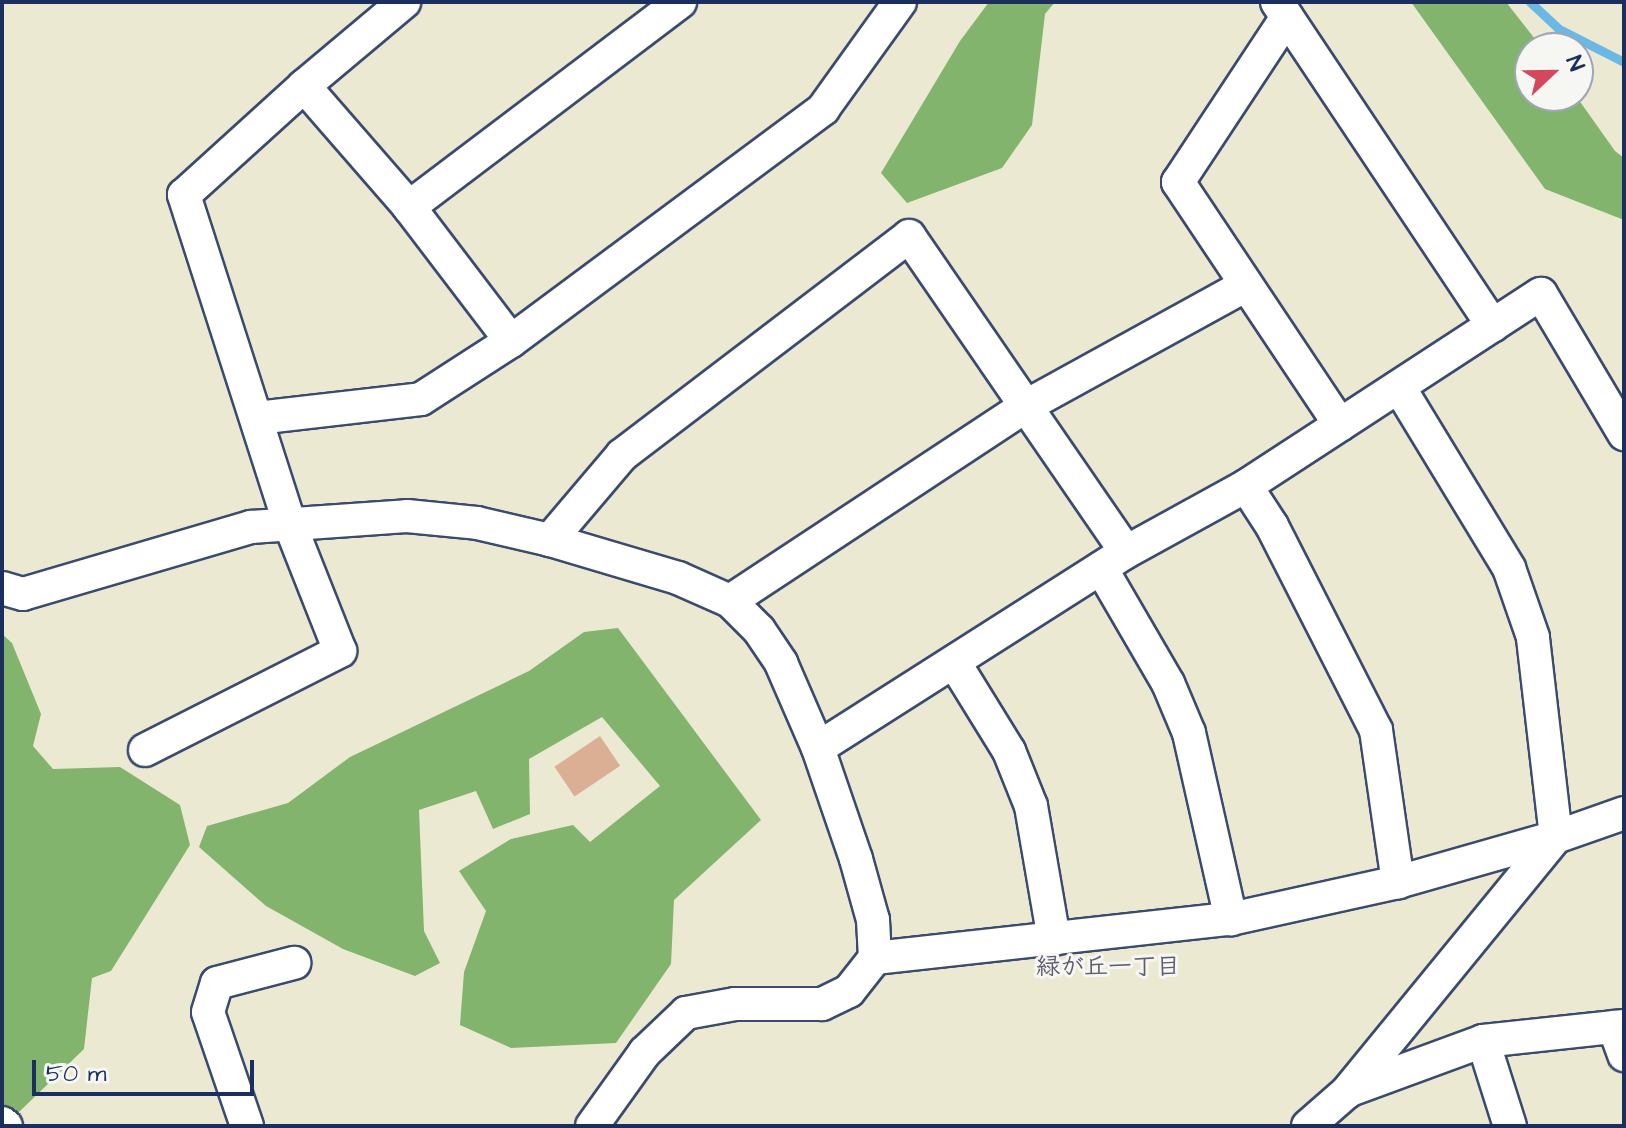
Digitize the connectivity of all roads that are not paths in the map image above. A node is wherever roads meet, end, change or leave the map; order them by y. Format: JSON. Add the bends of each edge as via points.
{"nodes":[{"id":1,"x":404,"y":2,"type":"edge"},
{"id":2,"x":680,"y":2,"type":"edge"},
{"id":3,"x":900,"y":2,"type":"edge"},
{"id":4,"x":1282,"y":10,"type":"edge"},
{"id":5,"x":304,"y":86,"type":"junction"},
{"id":6,"x":409,"y":207,"type":"junction"},
{"id":7,"x":1246,"y":285,"type":"junction"},
{"id":8,"x":1493,"y":326,"type":"junction"},
{"id":9,"x":511,"y":341,"type":"junction"},
{"id":10,"x":1399,"y":387,"type":"junction"},
{"id":11,"x":1026,"y":406,"type":"junction"},
{"id":12,"x":257,"y":418,"type":"junction"},
{"id":13,"x":1340,"y":425,"type":"junction"},
{"id":14,"x":1624,"y":434,"type":"edge"},
{"id":15,"x":1246,"y":486,"type":"junction"},
{"id":16,"x":290,"y":525,"type":"junction"},
{"id":17,"x":550,"y":540,"type":"junction"},
{"id":18,"x":1113,"y":560,"type":"junction"},
{"id":19,"x":2,"y":588,"type":"edge"},
{"id":20,"x":730,"y":601,"type":"junction"},
{"id":21,"x":954,"y":662,"type":"junction"},
{"id":22,"x":818,"y":748,"type":"junction"},
{"id":23,"x":145,"y":750,"type":"dead end"},
{"id":24,"x":1624,"y":813,"type":"edge"},
{"id":25,"x":1556,"y":837,"type":"junction"},
{"id":26,"x":1398,"y":882,"type":"junction"},
{"id":27,"x":1231,"y":919,"type":"junction"},
{"id":28,"x":1054,"y":939,"type":"junction"},
{"id":29,"x":875,"y":958,"type":"junction"},
{"id":30,"x":294,"y":963,"type":"dead end"},
{"id":31,"x":1621,"y":1036,"type":"edge"},
{"id":32,"x":1483,"y":1041,"type":"junction"},
{"id":33,"x":1347,"y":1092,"type":"junction"},
{"id":34,"x":247,"y":1126,"type":"edge"},
{"id":35,"x":592,"y":1126,"type":"edge"},
{"id":36,"x":1308,"y":1126,"type":"edge"},
{"id":37,"x":1510,"y":1126,"type":"edge"}],
"edges":[{"from":1,"to":5,"type":"street"},
{"from":2,"to":6,"type":"street"},
{"from":3,"to":9,"type":"street","via":[[823,109]]},
{"from":4,"to":7,"type":"street","via":[[1178,182]]},
{"from":4,"to":8,"type":"street"},
{"from":5,"to":6,"type":"street"},
{"from":5,"to":12,"type":"street","via":[[184,195]]},
{"from":6,"to":9,"type":"street"},
{"from":7,"to":11,"type":"street"},
{"from":7,"to":13,"type":"street"},
{"from":8,"to":10,"type":"street"},
{"from":8,"to":14,"type":"street","via":[[1541,294]]},
{"from":9,"to":12,"type":"street","via":[[421,399]]},
{"from":10,"to":13,"type":"street"},
{"from":10,"to":25,"type":"street","via":[[1509,568],[1533,637]]},
{"from":11,"to":17,"type":"street","via":[[909,236],[622,455]]},
{"from":11,"to":18,"type":"street"},
{"from":11,"to":20,"type":"street"},
{"from":12,"to":16,"type":"street"},
{"from":13,"to":15,"type":"street"},
{"from":15,"to":18,"type":"street"},
{"from":15,"to":26,"type":"street","via":[[1272,526],[1376,730]]},
{"from":16,"to":17,"type":"street","via":[[407,516],[477,523]]},
{"from":16,"to":19,"type":"street","via":[[251,527],[23,594]]},
{"from":16,"to":23,"type":"street","via":[[340,651]]},
{"from":17,"to":20,"type":"street","via":[[678,578]]},
{"from":18,"to":21,"type":"street"},
{"from":18,"to":27,"type":"street","via":[[1189,733]]},
{"from":20,"to":22,"type":"street","via":[[781,663]]},
{"from":21,"to":22,"type":"street"},
{"from":21,"to":28,"type":"street","via":[[1009,751],[1031,806]]},
{"from":22,"to":29,"type":"street","via":[[873,920]]},
{"from":24,"to":25,"type":"street"},
{"from":25,"to":26,"type":"street"},
{"from":25,"to":33,"type":"street"},
{"from":26,"to":27,"type":"street"},
{"from":27,"to":28,"type":"street"},
{"from":28,"to":29,"type":"street"},
{"from":29,"to":35,"type":"street","via":[[849,991],[822,1004],[735,1004],[686,1013],[645,1052]]},
{"from":30,"to":34,"type":"street","via":[[217,983],[208,1012]]},
{"from":31,"to":32,"type":"street"},
{"from":32,"to":33,"type":"street"},
{"from":32,"to":37,"type":"street"},
{"from":33,"to":36,"type":"street"}]}
